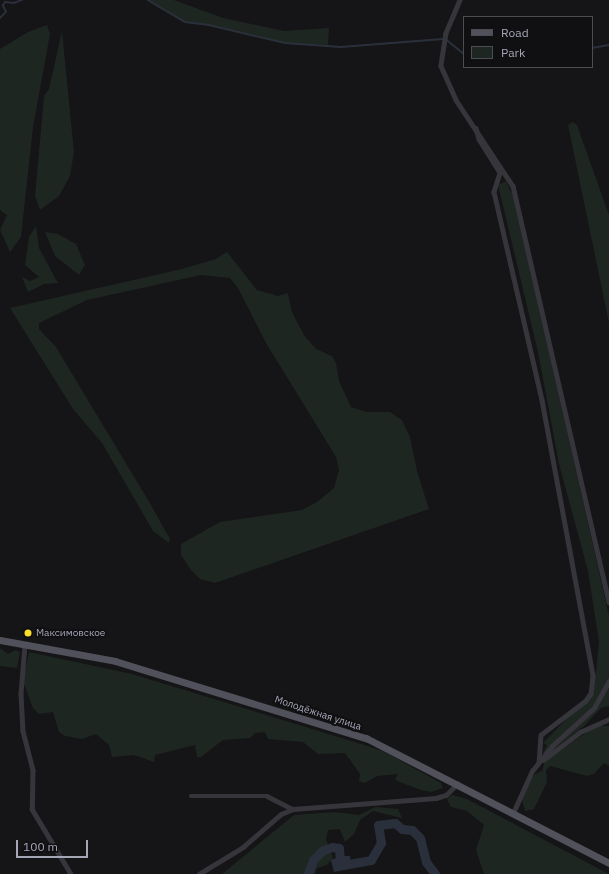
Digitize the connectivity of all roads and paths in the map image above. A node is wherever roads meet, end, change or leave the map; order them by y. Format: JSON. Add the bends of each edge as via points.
{"nodes":[{"id":1,"x":460,"y":0,"type":"edge"},
{"id":2,"x":476,"y":128,"type":"junction"},
{"id":3,"x":609,"y":602,"type":"edge"},
{"id":4,"x":0,"y":640,"type":"edge"},
{"id":5,"x":25,"y":644,"type":"junction"},
{"id":6,"x":609,"y":681,"type":"edge"},
{"id":7,"x":609,"y":719,"type":"edge"},
{"id":8,"x":538,"y":763,"type":"junction"},
{"id":9,"x":457,"y":784,"type":"junction"},
{"id":10,"x":191,"y":796,"type":"dead end"},
{"id":11,"x":292,"y":808,"type":"junction"},
{"id":12,"x":513,"y":813,"type":"junction"},
{"id":13,"x":609,"y":864,"type":"edge"},
{"id":14,"x":71,"y":874,"type":"edge"},
{"id":15,"x":199,"y":874,"type":"edge"}],
"edges":[{"from":1,"to":2,"type":"street","via":[[446,33],[441,66],[456,100]]},
{"from":2,"to":3,"type":"street","via":[[513,186]]},
{"from":2,"to":8,"type":"street","via":[[479,140],[500,173],[494,192],[542,400],[592,670],[593,688],[586,701],[541,735]]},
{"from":4,"to":5,"type":"main road","name":"Молодёжная улица"},
{"from":5,"to":9,"type":"main road","name":"Молодёжная улица","via":[[115,661],[366,738]]},
{"from":5,"to":14,"type":"street","via":[[21,694],[23,731],[33,770],[32,809]]},
{"from":6,"to":8,"type":"street","via":[[594,708],[562,736]]},
{"from":7,"to":8,"type":"street","via":[[580,732]]},
{"from":8,"to":12,"type":"street"},
{"from":9,"to":11,"type":"street","via":[[446,795],[436,798]]},
{"from":9,"to":12,"type":"main road","name":"Молодёжная улица"},
{"from":10,"to":11,"type":"street","via":[[267,796]]},
{"from":11,"to":15,"type":"street","via":[[281,814],[243,847]]},
{"from":12,"to":13,"type":"main road","name":"Молодёжная улица"}]}
